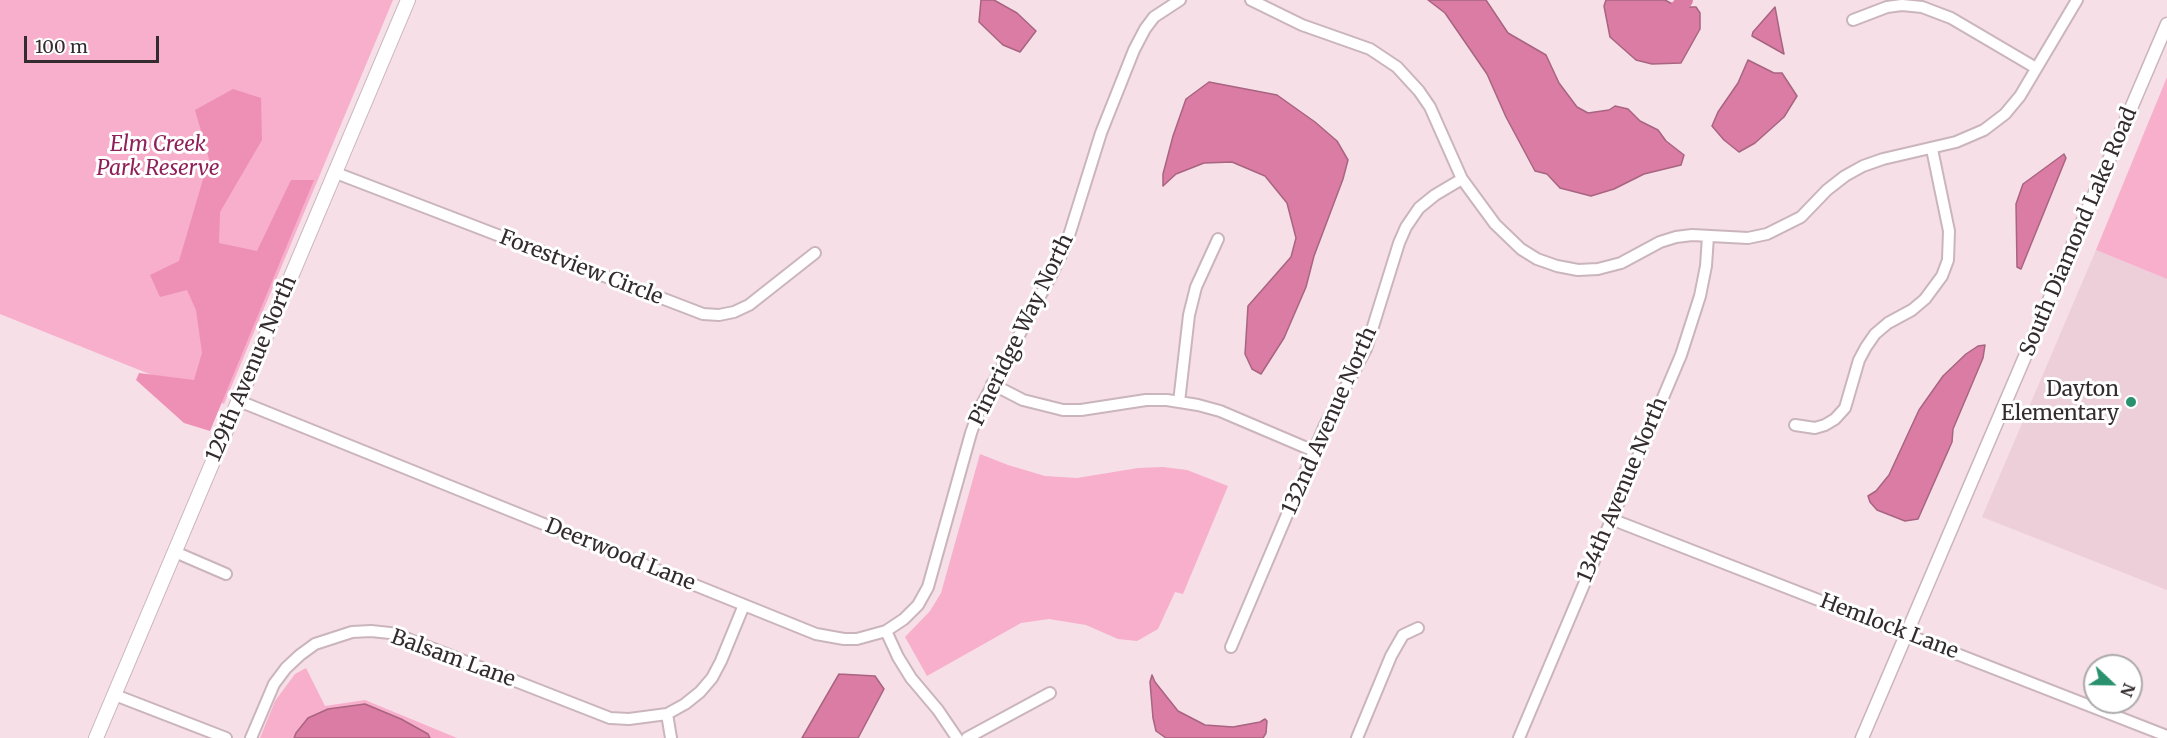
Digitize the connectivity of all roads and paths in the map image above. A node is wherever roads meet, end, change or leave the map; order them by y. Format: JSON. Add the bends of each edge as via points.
{"nodes":[{"id":1,"x":408,"y":0,"type":"edge"},
{"id":2,"x":1180,"y":0,"type":"edge"},
{"id":3,"x":1251,"y":0,"type":"edge"},
{"id":4,"x":2077,"y":0,"type":"edge"},
{"id":5,"x":1853,"y":20,"type":"dead end"},
{"id":6,"x":2167,"y":24,"type":"edge"},
{"id":7,"x":2036,"y":68,"type":"junction"},
{"id":8,"x":1932,"y":149,"type":"junction"},
{"id":9,"x":336,"y":173,"type":"junction"},
{"id":10,"x":1462,"y":179,"type":"junction"},
{"id":11,"x":1708,"y":236,"type":"junction"},
{"id":12,"x":1218,"y":239,"type":"dead end"},
{"id":13,"x":815,"y":253,"type":"dead end"},
{"id":14,"x":992,"y":384,"type":"junction"},
{"id":15,"x":239,"y":401,"type":"junction"},
{"id":16,"x":1179,"y":402,"type":"junction"},
{"id":17,"x":1795,"y":425,"type":"dead end"},
{"id":18,"x":1314,"y":451,"type":"junction"},
{"id":19,"x":1611,"y":519,"type":"junction"},
{"id":20,"x":175,"y":552,"type":"junction"},
{"id":21,"x":226,"y":574,"type":"dead end"},
{"id":22,"x":744,"y":605,"type":"junction"},
{"id":23,"x":1418,"y":628,"type":"dead end"},
{"id":24,"x":886,"y":631,"type":"junction"},
{"id":25,"x":1906,"y":634,"type":"junction"},
{"id":26,"x":1231,"y":647,"type":"dead end"},
{"id":27,"x":1050,"y":693,"type":"dead end"},
{"id":28,"x":115,"y":695,"type":"junction"},
{"id":29,"x":667,"y":714,"type":"junction"},
{"id":30,"x":2167,"y":736,"type":"edge"},
{"id":31,"x":96,"y":738,"type":"edge"},
{"id":32,"x":226,"y":738,"type":"edge"},
{"id":33,"x":251,"y":738,"type":"edge"},
{"id":34,"x":671,"y":738,"type":"edge"},
{"id":35,"x":957,"y":738,"type":"edge"},
{"id":36,"x":967,"y":738,"type":"edge"},
{"id":37,"x":1357,"y":738,"type":"edge"},
{"id":38,"x":1519,"y":738,"type":"edge"},
{"id":39,"x":1862,"y":738,"type":"edge"}],
"edges":[{"from":1,"to":9,"type":"main road","name":"129th Avenue North"},
{"from":2,"to":14,"type":"street","name":"Pineridge Way North","via":[[1154,17],[1134,50],[1101,133],[1067,242]]},
{"from":3,"to":10,"type":"street","via":[[1302,25],[1370,49],[1397,67],[1430,107]]},
{"from":4,"to":7,"type":"street"},
{"from":5,"to":7,"type":"street","via":[[1887,7],[1922,7],[1951,18]]},
{"from":6,"to":25,"type":"street","name":"South Diamond Lake Road"},
{"from":7,"to":8,"type":"street","via":[[2005,114],[1984,130]]},
{"from":8,"to":11,"type":"street","via":[[1863,166],[1827,190],[1801,218],[1767,234],[1748,238]]},
{"from":8,"to":17,"type":"street","via":[[1949,231],[1948,260],[1942,276],[1925,299],[1875,334],[1859,360],[1845,408],[1835,419],[1815,428]]},
{"from":9,"to":13,"type":"street","name":"Forestview Circle","via":[[703,314],[719,315],[749,305]]},
{"from":9,"to":15,"type":"main road","name":"129th Avenue North"},
{"from":10,"to":11,"type":"street","via":[[1508,238],[1537,259],[1557,266],[1598,269],[1621,263],[1660,242]]},
{"from":10,"to":18,"type":"street","name":"132nd Avenue North","via":[[1419,208],[1406,226],[1366,349]]},
{"from":11,"to":19,"type":"street","name":"134th Avenue North","via":[[1706,266],[1693,322]]},
{"from":12,"to":16,"type":"street","via":[[1196,287],[1189,315]]},
{"from":14,"to":16,"type":"street","via":[[1023,400],[1063,410],[1146,400]]},
{"from":14,"to":24,"type":"street","name":"Pineridge Way North","via":[[971,433],[928,587],[918,605]]},
{"from":15,"to":20,"type":"main road","name":"129th Avenue North"},
{"from":15,"to":22,"type":"street","name":"Deerwood Lane"},
{"from":16,"to":18,"type":"street","via":[[1220,411]]},
{"from":18,"to":26,"type":"street","name":"132nd Avenue North"},
{"from":19,"to":25,"type":"street","name":"Hemlock Lane"},
{"from":19,"to":38,"type":"street","name":"134th Avenue North"},
{"from":20,"to":21,"type":"street"},
{"from":20,"to":28,"type":"main road","name":"129th Avenue North"},
{"from":22,"to":24,"type":"street","name":"Deerwood Lane","via":[[830,637],[857,639]]},
{"from":22,"to":29,"type":"street","via":[[712,678],[700,692]]},
{"from":23,"to":37,"type":"street","via":[[1404,635],[1391,656]]},
{"from":24,"to":35,"type":"street","via":[[911,678]]},
{"from":25,"to":30,"type":"street","name":"Hemlock Lane"},
{"from":25,"to":39,"type":"street","name":"South Diamond Lake Road"},
{"from":27,"to":36,"type":"street"},
{"from":28,"to":31,"type":"main road","name":"129th Avenue North"},
{"from":28,"to":32,"type":"street"},
{"from":29,"to":33,"type":"street","name":"Balsam Lane","via":[[610,718],[408,639],[390,633],[352,632],[315,644],[286,668],[274,684]]},
{"from":29,"to":34,"type":"street"}]}
